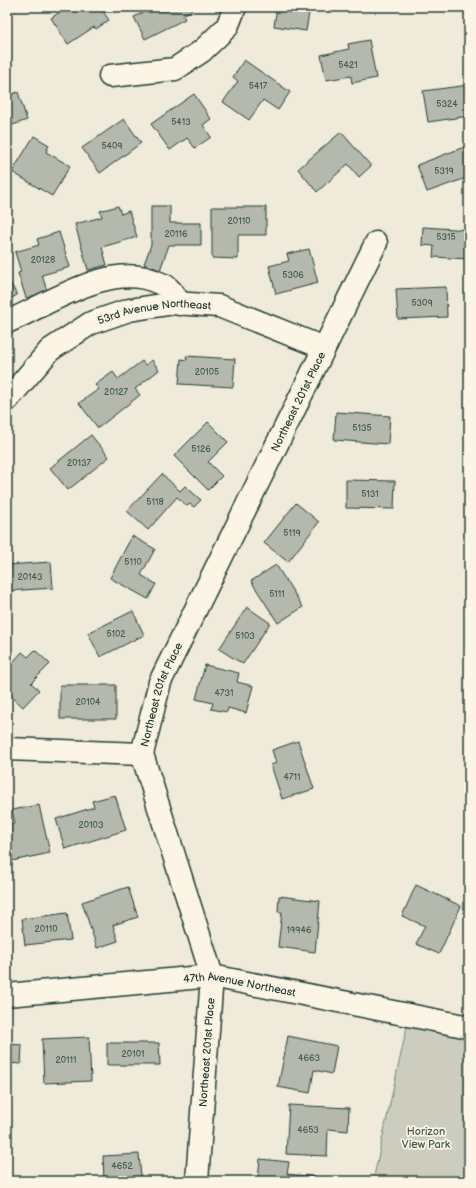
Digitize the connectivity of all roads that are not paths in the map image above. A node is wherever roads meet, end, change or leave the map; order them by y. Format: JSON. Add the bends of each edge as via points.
{"nodes":[{"id":1,"x":235,"y":7,"type":"edge"},
{"id":2,"x":110,"y":76,"type":"dead end"},
{"id":3,"x":376,"y":243,"type":"dead end"},
{"id":4,"x":180,"y":304,"type":"junction"},
{"id":5,"x":7,"y":322,"type":"edge"},
{"id":6,"x":324,"y":348,"type":"junction"},
{"id":7,"x":7,"y":400,"type":"edge"},
{"id":8,"x":7,"y":749,"type":"edge"},
{"id":9,"x":142,"y":754,"type":"junction"},
{"id":10,"x":212,"y":976,"type":"junction"},
{"id":11,"x":7,"y":996,"type":"edge"},
{"id":12,"x":469,"y":1027,"type":"edge"},
{"id":13,"x":197,"y":1181,"type":"edge"}],
"edges":[{"from":1,"to":2,"type":"street","via":[[226,27],[202,51],[176,69]]},
{"from":3,"to":6,"type":"street","name":"Northeast 201st Place"},
{"from":4,"to":5,"type":"street","via":[[170,289],[149,278],[118,276],[81,287]]},
{"from":4,"to":6,"type":"street","name":"53rd Avenue Northeast","via":[[218,306]]},
{"from":4,"to":7,"type":"street","name":"53rd Avenue Northeast","via":[[129,310],[91,323],[50,350]]},
{"from":6,"to":9,"type":"street","name":"Northeast 201st Place","via":[[160,682]]},
{"from":8,"to":9,"type":"street"},
{"from":9,"to":10,"type":"street","name":"Northeast 201st Place"},
{"from":10,"to":11,"type":"street","name":"47th Avenue Northeast"},
{"from":10,"to":12,"type":"street","name":"47th Avenue Northeast"},
{"from":10,"to":13,"type":"street","name":"Northeast 201st Place"}]}
